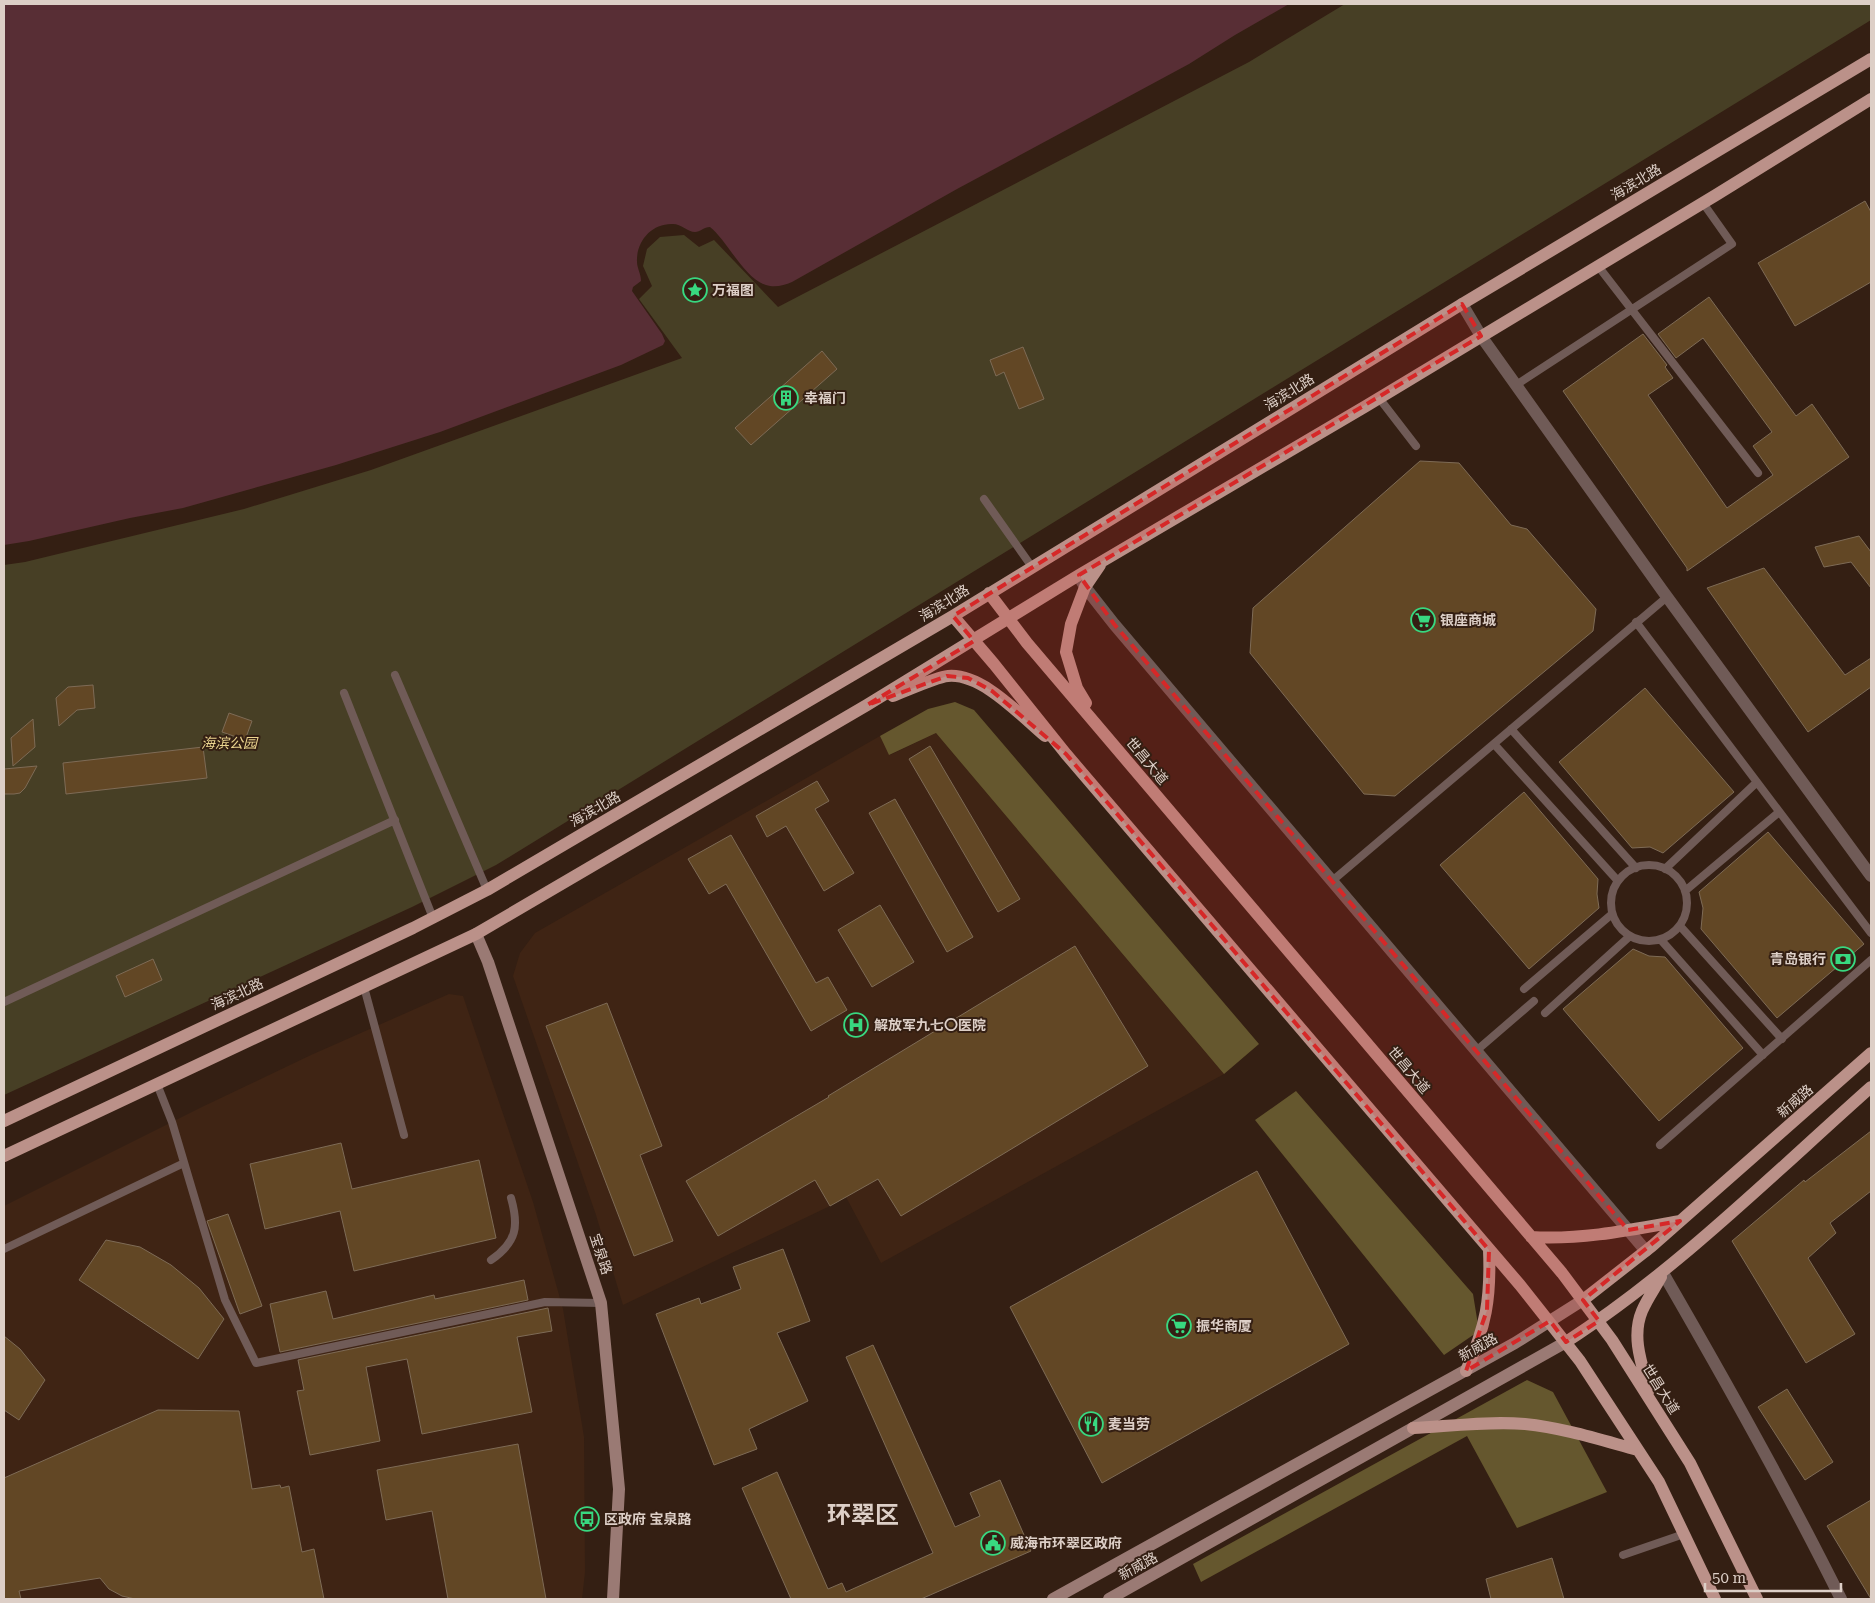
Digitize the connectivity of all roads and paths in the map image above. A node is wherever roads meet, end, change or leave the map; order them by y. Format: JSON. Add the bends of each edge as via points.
{"nodes":[{"id":1,"x":1871,"y":59,"type":"edge"},
{"id":2,"x":1871,"y":99,"type":"edge"},
{"id":3,"x":1703,"y":203,"type":"junction"},
{"id":4,"x":1598,"y":266,"type":"junction"},
{"id":5,"x":1462,"y":304,"type":"junction"},
{"id":6,"x":1631,"y":309,"type":"junction"},
{"id":7,"x":1481,"y":336,"type":"junction"},
{"id":8,"x":1516,"y":385,"type":"junction"},
{"id":9,"x":1379,"y":398,"type":"junction"},
{"id":10,"x":1416,"y":446,"type":"dead end"},
{"id":11,"x":1758,"y":473,"type":"dead end"},
{"id":12,"x":984,"y":498,"type":"dead end"},
{"id":13,"x":1103,"y":561,"type":"junction"},
{"id":14,"x":1032,"y":567,"type":"junction"},
{"id":15,"x":1079,"y":575,"type":"junction"},
{"id":16,"x":1084,"y":587,"type":"junction"},
{"id":17,"x":990,"y":593,"type":"junction"},
{"id":18,"x":1667,"y":597,"type":"junction"},
{"id":19,"x":953,"y":616,"type":"junction"},
{"id":20,"x":1008,"y":618,"type":"junction"},
{"id":21,"x":1636,"y":622,"type":"junction"},
{"id":22,"x":974,"y":641,"type":"junction"},
{"id":23,"x":395,"y":675,"type":"dead end"},
{"id":24,"x":344,"y":693,"type":"dead end"},
{"id":25,"x":867,"y":705,"type":"junction"},
{"id":26,"x":1511,"y":729,"type":"junction"},
{"id":27,"x":1106,"y":735,"type":"junction"},
{"id":28,"x":1494,"y":744,"type":"junction"},
{"id":29,"x":1066,"y":754,"type":"junction"},
{"id":30,"x":1757,"y":782,"type":"junction"},
{"id":31,"x":1779,"y":812,"type":"junction"},
{"id":32,"x":395,"y":820,"type":"junction"},
{"id":33,"x":1636,"y":868,"type":"junction"},
{"id":34,"x":1665,"y":869,"type":"junction"},
{"id":35,"x":1871,"y":876,"type":"edge"},
{"id":36,"x":1332,"y":881,"type":"junction"},
{"id":37,"x":1618,"y":882,"type":"junction"},
{"id":38,"x":487,"y":890,"type":"junction"},
{"id":39,"x":1686,"y":891,"type":"junction"},
{"id":40,"x":1612,"y":914,"type":"junction"},
{"id":41,"x":433,"y":918,"type":"junction"},
{"id":42,"x":1680,"y":926,"type":"junction"},
{"id":43,"x":476,"y":934,"type":"junction"},
{"id":44,"x":1871,"y":934,"type":"edge"},
{"id":45,"x":1630,"y":936,"type":"junction"},
{"id":46,"x":1661,"y":940,"type":"junction"},
{"id":47,"x":1871,"y":960,"type":"edge"},
{"id":48,"x":364,"y":987,"type":"junction"},
{"id":49,"x":1524,"y":989,"type":"dead end"},
{"id":50,"x":1534,"y":1001,"type":"dead end"},
{"id":51,"x":4,"y":1002,"type":"edge"},
{"id":52,"x":1545,"y":1013,"type":"dead end"},
{"id":53,"x":1782,"y":1039,"type":"junction"},
{"id":54,"x":1476,"y":1051,"type":"junction"},
{"id":55,"x":1871,"y":1053,"type":"edge"},
{"id":56,"x":1763,"y":1055,"type":"junction"},
{"id":57,"x":157,"y":1084,"type":"junction"},
{"id":58,"x":1871,"y":1087,"type":"edge"},
{"id":59,"x":4,"y":1121,"type":"edge"},
{"id":60,"x":404,"y":1135,"type":"dead end"},
{"id":61,"x":1660,"y":1145,"type":"dead end"},
{"id":62,"x":4,"y":1156,"type":"edge"},
{"id":63,"x":184,"y":1163,"type":"junction"},
{"id":64,"x":511,"y":1198,"type":"dead end"},
{"id":65,"x":1680,"y":1221,"type":"junction"},
{"id":66,"x":1628,"y":1230,"type":"junction"},
{"id":67,"x":1531,"y":1236,"type":"junction"},
{"id":68,"x":4,"y":1249,"type":"edge"},
{"id":69,"x":1489,"y":1250,"type":"junction"},
{"id":70,"x":1646,"y":1251,"type":"junction"},
{"id":71,"x":491,"y":1260,"type":"dead end"},
{"id":72,"x":1663,"y":1273,"type":"junction"},
{"id":73,"x":1583,"y":1300,"type":"junction"},
{"id":74,"x":601,"y":1303,"type":"junction"},
{"id":75,"x":1598,"y":1321,"type":"junction"},
{"id":76,"x":1550,"y":1322,"type":"junction"},
{"id":77,"x":1566,"y":1342,"type":"junction"},
{"id":78,"x":1466,"y":1371,"type":"junction"},
{"id":79,"x":1654,"y":1407,"type":"junction"},
{"id":80,"x":1413,"y":1428,"type":"junction"},
{"id":81,"x":1638,"y":1450,"type":"junction"},
{"id":82,"x":1684,"y":1534,"type":"junction"},
{"id":83,"x":1623,"y":1555,"type":"dead end"},
{"id":84,"x":613,"y":1599,"type":"edge"},
{"id":85,"x":1054,"y":1599,"type":"edge"},
{"id":86,"x":1109,"y":1599,"type":"edge"},
{"id":87,"x":1715,"y":1599,"type":"edge"},
{"id":88,"x":1757,"y":1599,"type":"edge"},
{"id":89,"x":1841,"y":1599,"type":"edge"}],
"edges":[{"from":1,"to":5,"type":"main road","name":"海滨北路"},
{"from":2,"to":3,"type":"main road"},
{"from":3,"to":4,"type":"main road"},
{"from":3,"to":6,"type":"lane","via":[[1732,244]]},
{"from":4,"to":6,"type":"lane"},
{"from":4,"to":7,"type":"main road"},
{"from":5,"to":7,"type":"street"},
{"from":5,"to":14,"type":"main road","name":"海滨北路"},
{"from":6,"to":8,"type":"lane"},
{"from":6,"to":11,"type":"lane"},
{"from":7,"to":8,"type":"street"},
{"from":7,"to":9,"type":"main road"},
{"from":8,"to":18,"type":"street"},
{"from":9,"to":10,"type":"lane"},
{"from":9,"to":13,"type":"main road"},
{"from":12,"to":14,"type":"lane"},
{"from":13,"to":15,"type":"main road"},
{"from":13,"to":16,"type":"main road"},
{"from":14,"to":17,"type":"main road","name":"海滨北路"},
{"from":15,"to":16,"type":"street"},
{"from":15,"to":20,"type":"main road"},
{"from":16,"to":27,"type":"main road","via":[[1071,624],[1066,652],[1077,688]]},
{"from":16,"to":36,"type":"street"},
{"from":17,"to":19,"type":"main road","name":"海滨北路"},
{"from":17,"to":20,"type":"main road","name":"世昌大道"},
{"from":18,"to":21,"type":"lane"},
{"from":18,"to":35,"type":"street"},
{"from":19,"to":22,"type":"main road"},
{"from":19,"to":38,"type":"main road","name":"海滨北路"},
{"from":20,"to":22,"type":"main road"},
{"from":20,"to":27,"type":"main road","name":"世昌大道"},
{"from":21,"to":26,"type":"lane"},
{"from":21,"to":30,"type":"lane"},
{"from":22,"to":25,"type":"main road"},
{"from":22,"to":29,"type":"main road"},
{"from":23,"to":38,"type":"lane"},
{"from":24,"to":32,"type":"lane"},
{"from":25,"to":29,"type":"main road","via":[[947,676],[968,678],[992,691]]},
{"from":25,"to":43,"type":"main road"},
{"from":26,"to":28,"type":"lane"},
{"from":26,"to":33,"type":"lane"},
{"from":27,"to":67,"type":"main road","name":"世昌大道"},
{"from":28,"to":36,"type":"lane"},
{"from":28,"to":37,"type":"lane"},
{"from":29,"to":69,"type":"main road"},
{"from":30,"to":31,"type":"lane"},
{"from":30,"to":34,"type":"lane"},
{"from":31,"to":39,"type":"lane"},
{"from":31,"to":44,"type":"lane"},
{"from":32,"to":41,"type":"lane"},
{"from":32,"to":51,"type":"lane"},
{"from":33,"to":34,"type":"lane","via":[[1645,865]]},
{"from":33,"to":37,"type":"lane"},
{"from":34,"to":39,"type":"lane","via":[[1680,880]]},
{"from":36,"to":54,"type":"street"},
{"from":37,"to":40,"type":"lane","via":[[1611,900]]},
{"from":38,"to":41,"type":"main road","name":"海滨北路"},
{"from":39,"to":42,"type":"lane","via":[[1686,915]]},
{"from":40,"to":45,"type":"lane"},
{"from":40,"to":49,"type":"lane"},
{"from":41,"to":59,"type":"main road","name":"海滨北路"},
{"from":42,"to":46,"type":"lane"},
{"from":42,"to":53,"type":"lane"},
{"from":43,"to":48,"type":"main road"},
{"from":43,"to":74,"type":"main road","name":"宝泉路"},
{"from":45,"to":46,"type":"lane","via":[[1649,942]]},
{"from":45,"to":52,"type":"lane"},
{"from":46,"to":56,"type":"lane"},
{"from":47,"to":53,"type":"lane"},
{"from":48,"to":57,"type":"main road"},
{"from":48,"to":60,"type":"lane"},
{"from":50,"to":54,"type":"lane"},
{"from":53,"to":56,"type":"lane"},
{"from":54,"to":66,"type":"street"},
{"from":55,"to":65,"type":"main road","name":"新威路"},
{"from":56,"to":61,"type":"lane"},
{"from":57,"to":62,"type":"main road"},
{"from":57,"to":63,"type":"lane"},
{"from":58,"to":72,"type":"main road","name":"新威路"},
{"from":63,"to":68,"type":"lane"},
{"from":63,"to":74,"type":"lane","via":[[225,1300],[256,1363],[545,1302]]},
{"from":64,"to":71,"type":"lane","via":[[516,1215],[514,1235],[504,1251]]},
{"from":65,"to":66,"type":"main road"},
{"from":65,"to":70,"type":"main road","name":"新威路"},
{"from":66,"to":67,"type":"main road","via":[[1576,1238]]},
{"from":66,"to":70,"type":"street"},
{"from":67,"to":73,"type":"main road","name":"世昌大道"},
{"from":69,"to":76,"type":"main road"},
{"from":69,"to":78,"type":"main road","via":[[1487,1310]]},
{"from":70,"to":73,"type":"main road","name":"新威路"},
{"from":72,"to":75,"type":"main road","name":"新威路"},
{"from":72,"to":79,"type":"main road","via":[[1642,1311],[1638,1326],[1638,1345]]},
{"from":72,"to":89,"type":"street","via":[[1729,1388]]},
{"from":73,"to":75,"type":"main road","name":"世昌大道"},
{"from":73,"to":76,"type":"main road","name":"新威路"},
{"from":74,"to":84,"type":"main road","name":"宝泉路","via":[[618,1489]]},
{"from":75,"to":77,"type":"main road","name":"新威路"},
{"from":75,"to":79,"type":"main road","name":"世昌大道"},
{"from":76,"to":77,"type":"main road"},
{"from":76,"to":78,"type":"main road","name":"新威路"},
{"from":77,"to":80,"type":"main road","name":"新威路"},
{"from":77,"to":81,"type":"main road"},
{"from":78,"to":85,"type":"main road","name":"新威路"},
{"from":79,"to":88,"type":"main road","name":"世昌大道","via":[[1690,1463]]},
{"from":80,"to":81,"type":"main road","via":[[1544,1426]]},
{"from":80,"to":86,"type":"main road","name":"新威路"},
{"from":81,"to":82,"type":"main road","via":[[1659,1482]]},
{"from":82,"to":83,"type":"lane"},
{"from":82,"to":87,"type":"main road"}]}
